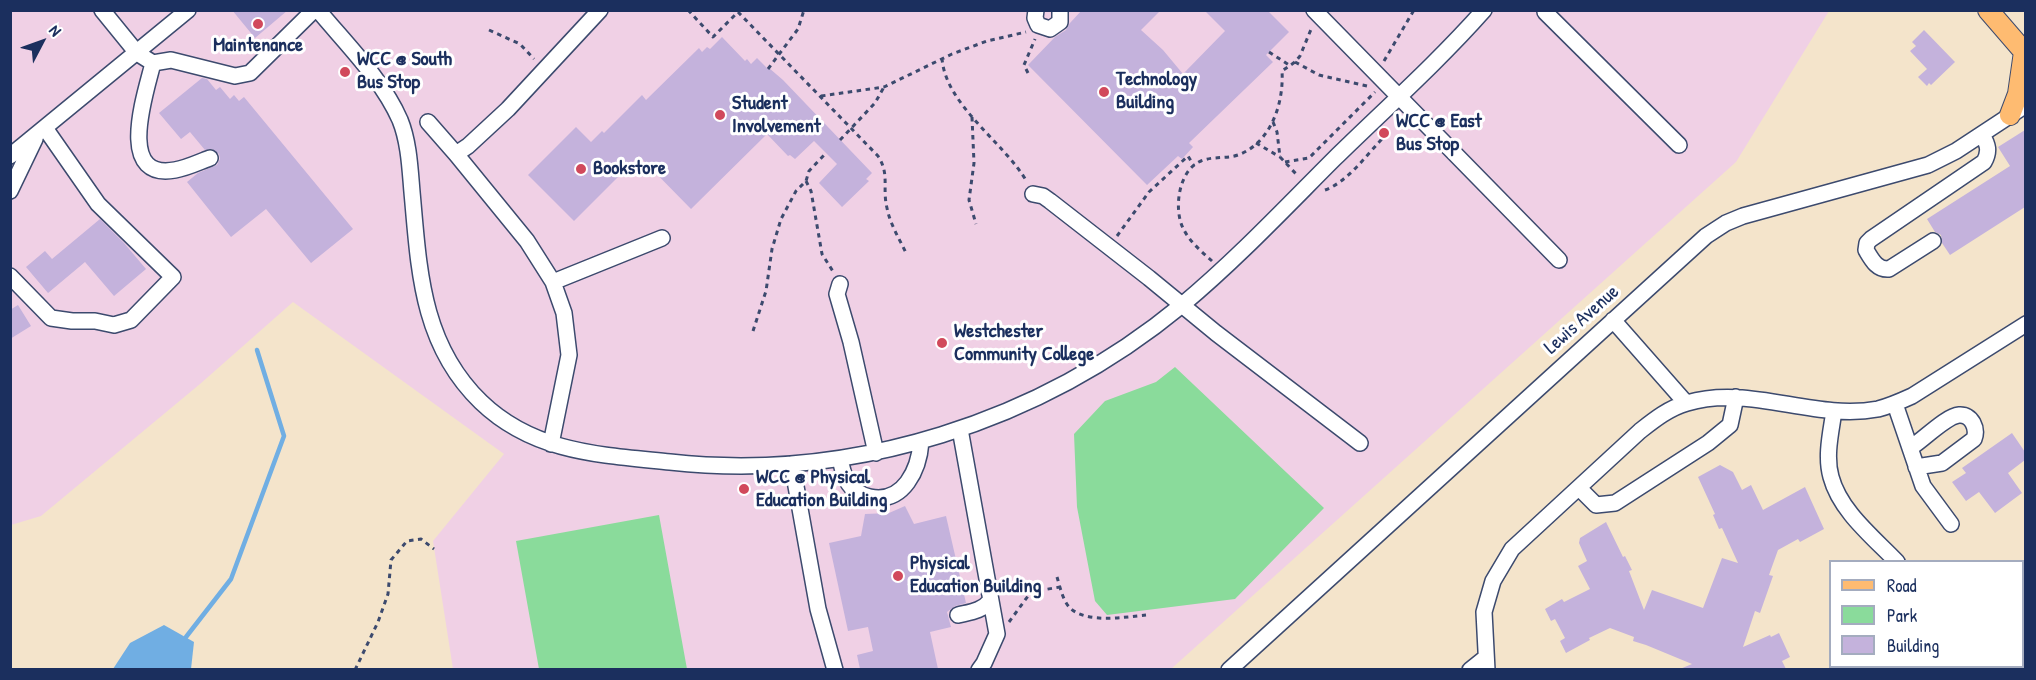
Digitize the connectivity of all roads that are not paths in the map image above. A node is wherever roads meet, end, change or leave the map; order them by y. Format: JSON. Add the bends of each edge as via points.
{"nodes":[{"id":1,"x":102,"y":10,"type":"edge"},
{"id":2,"x":188,"y":10,"type":"edge"},
{"id":3,"x":316,"y":10,"type":"edge"},
{"id":4,"x":600,"y":10,"type":"edge"},
{"id":5,"x":1060,"y":10,"type":"edge"},
{"id":6,"x":1484,"y":10,"type":"edge"},
{"id":7,"x":1988,"y":10,"type":"edge"},
{"id":8,"x":1545,"y":12,"type":"dead end"},
{"id":9,"x":1316,"y":13,"type":"edge"},
{"id":10,"x":1037,"y":18,"type":"edge"},
{"id":11,"x":137,"y":53,"type":"junction"},
{"id":12,"x":2025,"y":53,"type":"edge"},
{"id":13,"x":153,"y":63,"type":"junction"},
{"id":14,"x":1399,"y":96,"type":"junction"},
{"id":15,"x":2018,"y":110,"type":"edge"},
{"id":16,"x":428,"y":122,"type":"dead end"},
{"id":17,"x":40,"y":132,"type":"junction"},
{"id":18,"x":1982,"y":134,"type":"junction"},
{"id":19,"x":1679,"y":145,"type":"dead end"},
{"id":20,"x":456,"y":154,"type":"junction"},
{"id":21,"x":10,"y":156,"type":"edge"},
{"id":22,"x":210,"y":158,"type":"dead end"},
{"id":23,"x":10,"y":191,"type":"edge"},
{"id":24,"x":1034,"y":194,"type":"road end"},
{"id":25,"x":662,"y":238,"type":"dead end"},
{"id":26,"x":1933,"y":241,"type":"dead end"},
{"id":27,"x":1559,"y":260,"type":"dead end"},
{"id":28,"x":10,"y":276,"type":"edge"},
{"id":29,"x":553,"y":282,"type":"junction"},
{"id":30,"x":840,"y":284,"type":"road end"},
{"id":31,"x":1183,"y":304,"type":"junction"},
{"id":32,"x":1613,"y":320,"type":"junction"},
{"id":33,"x":2025,"y":324,"type":"edge"},
{"id":34,"x":1736,"y":397,"type":"junction"},
{"id":35,"x":1686,"y":403,"type":"junction"},
{"id":36,"x":1895,"y":404,"type":"junction"},
{"id":37,"x":1834,"y":411,"type":"junction"},
{"id":38,"x":960,"y":429,"type":"junction"},
{"id":39,"x":921,"y":442,"type":"junction"},
{"id":40,"x":1360,"y":443,"type":"dead end"},
{"id":41,"x":551,"y":444,"type":"junction"},
{"id":42,"x":1910,"y":448,"type":"junction"},
{"id":43,"x":876,"y":453,"type":"junction"},
{"id":44,"x":840,"y":459,"type":"junction"},
{"id":45,"x":792,"y":464,"type":"junction"},
{"id":46,"x":1916,"y":467,"type":"junction"},
{"id":47,"x":1579,"y":488,"type":"junction"},
{"id":48,"x":1951,"y":525,"type":"dead end"},
{"id":49,"x":1896,"y":560,"type":"edge"},
{"id":50,"x":990,"y":601,"type":"junction"},
{"id":51,"x":958,"y":615,"type":"dead end"},
{"id":52,"x":1486,"y":664,"type":"edge"},
{"id":53,"x":835,"y":669,"type":"edge"},
{"id":54,"x":979,"y":669,"type":"edge"},
{"id":55,"x":1229,"y":669,"type":"edge"},
{"id":56,"x":1470,"y":669,"type":"edge"}],
"edges":[{"from":1,"to":11,"type":"street"},
{"from":2,"to":11,"type":"street"},
{"from":3,"to":13,"type":"street","via":[[250,73],[235,76],[171,60]]},
{"from":3,"to":41,"type":"street","via":[[377,81],[402,123],[410,163],[419,269],[428,315],[441,350],[482,403],[510,424]]},
{"from":4,"to":20,"type":"street","via":[[508,109]]},
{"from":5,"to":10,"type":"street","via":[[1060,22],[1054,28],[1046,29]]},
{"from":6,"to":14,"type":"street"},
{"from":7,"to":12,"type":"main road"},
{"from":8,"to":19,"type":"street"},
{"from":9,"to":14,"type":"street","via":[[1373,80]]},
{"from":11,"to":13,"type":"street"},
{"from":11,"to":17,"type":"street"},
{"from":12,"to":15,"type":"main road"},
{"from":13,"to":22,"type":"street","via":[[137,138],[140,156],[149,166],[162,170]]},
{"from":14,"to":27,"type":"street"},
{"from":14,"to":31,"type":"street"},
{"from":15,"to":18,"type":"street","name":"Lewis Avenue"},
{"from":16,"to":20,"type":"street"},
{"from":17,"to":21,"type":"street"},
{"from":17,"to":23,"type":"street"},
{"from":17,"to":28,"type":"street","via":[[98,204],[173,277],[131,320],[114,325],[51,318]]},
{"from":18,"to":26,"type":"street","via":[[1989,154],[1984,162],[1871,239],[1866,250],[1884,270]]},
{"from":18,"to":32,"type":"street","name":"Lewis Avenue","via":[[1928,165],[1726,223],[1706,236]]},
{"from":20,"to":29,"type":"street","via":[[527,241]]},
{"from":24,"to":31,"type":"street","via":[[1042,196]]},
{"from":25,"to":29,"type":"street"},
{"from":29,"to":41,"type":"street","via":[[564,313],[568,355]]},
{"from":30,"to":43,"type":"street","via":[[837,294]]},
{"from":31,"to":38,"type":"street","via":[[1104,361],[1048,393]]},
{"from":31,"to":40,"type":"street"},
{"from":32,"to":35,"type":"street"},
{"from":32,"to":55,"type":"street","name":"Lewis Avenue"},
{"from":33,"to":36,"type":"street"},
{"from":34,"to":35,"type":"street"},
{"from":34,"to":37,"type":"street"},
{"from":34,"to":47,"type":"street","via":[[1730,425],[1615,503],[1596,505]]},
{"from":35,"to":47,"type":"street","via":[[1656,418]]},
{"from":36,"to":37,"type":"street"},
{"from":36,"to":42,"type":"street"},
{"from":37,"to":49,"type":"street","via":[[1829,454],[1831,477],[1842,503]]},
{"from":38,"to":39,"type":"street"},
{"from":38,"to":50,"type":"street"},
{"from":39,"to":43,"type":"street"},
{"from":39,"to":44,"type":"street","via":[[911,478],[903,488],[882,498],[868,497],[852,488]]},
{"from":41,"to":45,"type":"street","via":[[607,456],[708,466]]},
{"from":42,"to":46,"type":"street"},
{"from":42,"to":46,"type":"street","via":[[1959,415],[1969,418],[1975,426],[1974,439],[1942,464]]},
{"from":43,"to":44,"type":"street"},
{"from":44,"to":45,"type":"street"},
{"from":45,"to":53,"type":"street","via":[[818,609]]},
{"from":46,"to":48,"type":"street","via":[[1923,486]]},
{"from":47,"to":52,"type":"street","via":[[1512,549],[1493,581],[1484,612]]},
{"from":50,"to":51,"type":"street","via":[[977,611]]},
{"from":50,"to":54,"type":"street","via":[[996,634]]},
{"from":52,"to":56,"type":"street"}]}
